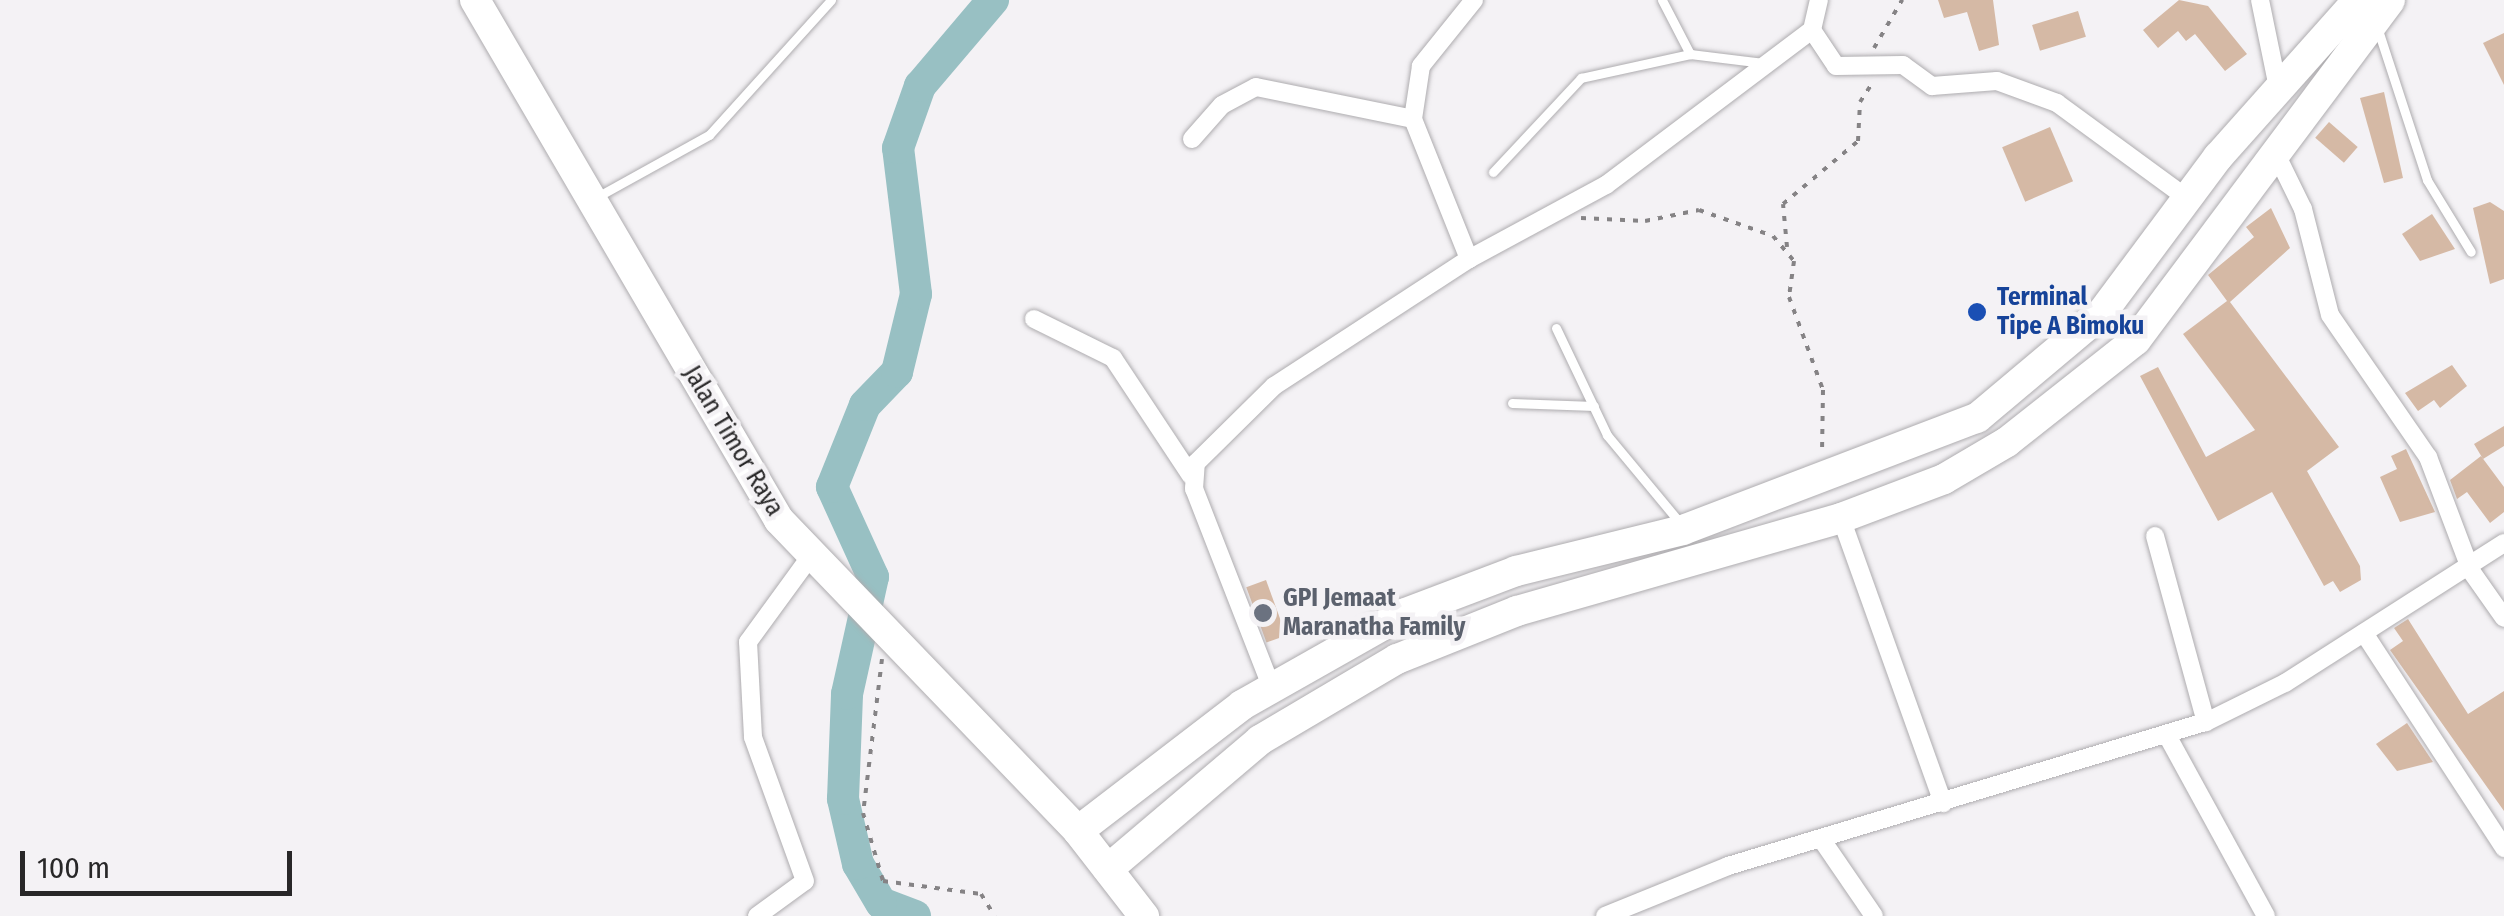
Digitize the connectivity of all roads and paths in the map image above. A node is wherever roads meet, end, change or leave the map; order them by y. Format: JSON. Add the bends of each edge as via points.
{"nodes":[{"id":1,"x":475,"y":0,"type":"edge"},
{"id":2,"x":831,"y":0,"type":"edge"},
{"id":3,"x":1474,"y":0,"type":"edge"},
{"id":4,"x":1662,"y":0,"type":"edge"},
{"id":5,"x":1820,"y":0,"type":"edge"},
{"id":6,"x":1902,"y":0,"type":"edge"},
{"id":7,"x":2260,"y":0,"type":"edge"},
{"id":8,"x":2374,"y":8,"type":"edge"},
{"id":9,"x":1812,"y":30,"type":"junction"},
{"id":10,"x":1690,"y":54,"type":"junction"},
{"id":11,"x":1865,"y":62,"type":"junction"},
{"id":12,"x":1766,"y":63,"type":"junction"},
{"id":13,"x":2278,"y":88,"type":"junction"},
{"id":14,"x":2255,"y":112,"type":"junction"},
{"id":15,"x":1413,"y":119,"type":"junction"},
{"id":16,"x":1192,"y":139,"type":"dead end"},
{"id":17,"x":2282,"y":148,"type":"junction"},
{"id":18,"x":1493,"y":172,"type":"dead end"},
{"id":19,"x":595,"y":198,"type":"junction"},
{"id":20,"x":2188,"y":198,"type":"junction"},
{"id":21,"x":1555,"y":217,"type":"junction"},
{"id":22,"x":1788,"y":251,"type":"junction"},
{"id":23,"x":2471,"y":252,"type":"dead end"},
{"id":24,"x":1470,"y":259,"type":"junction"},
{"id":25,"x":1034,"y":319,"type":"dead end"},
{"id":26,"x":1556,"y":328,"type":"dead end"},
{"id":27,"x":2057,"y":353,"type":"junction"},
{"id":28,"x":2082,"y":386,"type":"junction"},
{"id":29,"x":1512,"y":403,"type":"dead end"},
{"id":30,"x":1594,"y":406,"type":"junction"},
{"id":31,"x":1192,"y":476,"type":"junction"},
{"id":32,"x":1820,"y":478,"type":"junction"},
{"id":33,"x":1841,"y":518,"type":"junction"},
{"id":34,"x":1682,"y":530,"type":"junction"},
{"id":35,"x":2156,"y":536,"type":"dead end"},
{"id":36,"x":2503,"y":544,"type":"edge"},
{"id":37,"x":810,"y":556,"type":"junction"},
{"id":38,"x":2471,"y":571,"type":"junction"},
{"id":39,"x":1506,"y":575,"type":"junction"},
{"id":40,"x":1517,"y":611,"type":"junction"},
{"id":41,"x":2504,"y":618,"type":"edge"},
{"id":42,"x":2364,"y":634,"type":"junction"},
{"id":43,"x":884,"y":636,"type":"junction"},
{"id":44,"x":1271,"y":686,"type":"junction"},
{"id":45,"x":2206,"y":722,"type":"junction"},
{"id":46,"x":2168,"y":737,"type":"junction"},
{"id":47,"x":1943,"y":802,"type":"junction"},
{"id":48,"x":1078,"y":831,"type":"junction"},
{"id":49,"x":1822,"y":840,"type":"junction"},
{"id":50,"x":2504,"y":848,"type":"edge"},
{"id":51,"x":1108,"y":868,"type":"junction"},
{"id":52,"x":757,"y":916,"type":"edge"},
{"id":53,"x":995,"y":916,"type":"edge"},
{"id":54,"x":1144,"y":916,"type":"edge"},
{"id":55,"x":1605,"y":916,"type":"edge"},
{"id":56,"x":1874,"y":916,"type":"edge"},
{"id":57,"x":2266,"y":916,"type":"edge"}],
"edges":[{"from":1,"to":19,"type":"highway","name":"Jalan Timor Raya"},
{"from":2,"to":19,"type":"lane","via":[[708,135]]},
{"from":3,"to":15,"type":"street","via":[[1421,66]]},
{"from":4,"to":10,"type":"lane"},
{"from":5,"to":9,"type":"street"},
{"from":6,"to":11,"type":"path"},
{"from":7,"to":13,"type":"street"},
{"from":8,"to":13,"type":"highway"},
{"from":8,"to":17,"type":"highway"},
{"from":8,"to":23,"type":"lane","via":[[2427,180]]},
{"from":9,"to":11,"type":"street","via":[[1826,62]]},
{"from":9,"to":12,"type":"street"},
{"from":10,"to":12,"type":"lane"},
{"from":10,"to":18,"type":"lane","via":[[1581,78],[1545,106],[1521,151]]},
{"from":11,"to":20,"type":"street","via":[[1903,66],[1932,86],[1997,82],[2057,103]]},
{"from":11,"to":22,"type":"path","via":[[1875,80],[1860,102],[1858,141],[1783,204]]},
{"from":12,"to":21,"type":"street"},
{"from":13,"to":14,"type":"highway"},
{"from":14,"to":17,"type":"highway"},
{"from":14,"to":20,"type":"highway"},
{"from":15,"to":16,"type":"street","via":[[1256,87],[1222,105]]},
{"from":15,"to":24,"type":"street"},
{"from":17,"to":28,"type":"highway","via":[[2136,340]]},
{"from":17,"to":38,"type":"street","via":[[2330,316],[2428,457]]},
{"from":19,"to":37,"type":"highway","name":"Jalan Timor Raya","via":[[730,445]]},
{"from":20,"to":27,"type":"highway","via":[[2126,286]]},
{"from":21,"to":22,"type":"path","via":[[1646,222],[1699,210],[1755,227]]},
{"from":21,"to":24,"type":"street"},
{"from":22,"to":32,"type":"path","via":[[1790,297],[1823,390]]},
{"from":24,"to":31,"type":"street","via":[[1274,386],[1210,443]]},
{"from":25,"to":31,"type":"street","via":[[1114,358]]},
{"from":26,"to":30,"type":"lane"},
{"from":27,"to":28,"type":"highway"},
{"from":27,"to":32,"type":"highway","via":[[1952,432]]},
{"from":28,"to":33,"type":"highway","via":[[1976,462]]},
{"from":29,"to":30,"type":"lane"},
{"from":30,"to":34,"type":"lane","via":[[1607,435],[1674,507]]},
{"from":31,"to":44,"type":"street"},
{"from":32,"to":34,"type":"highway"},
{"from":33,"to":40,"type":"highway"},
{"from":33,"to":47,"type":"street"},
{"from":34,"to":39,"type":"highway"},
{"from":35,"to":45,"type":"street"},
{"from":36,"to":38,"type":"street"},
{"from":37,"to":43,"type":"highway","name":"Jalan Timor Raya"},
{"from":37,"to":52,"type":"street","via":[[748,642],[753,736],[805,880]]},
{"from":38,"to":41,"type":"street"},
{"from":38,"to":42,"type":"street"},
{"from":39,"to":40,"type":"highway"},
{"from":39,"to":44,"type":"highway","via":[[1404,614]]},
{"from":40,"to":51,"type":"highway","via":[[1430,644],[1314,705],[1201,783]]},
{"from":42,"to":45,"type":"street"},
{"from":42,"to":50,"type":"street"},
{"from":43,"to":48,"type":"highway","name":"Jalan Timor Raya"},
{"from":43,"to":53,"type":"path","via":[[863,813],[883,881],[982,894]]},
{"from":44,"to":48,"type":"highway"},
{"from":45,"to":46,"type":"street"},
{"from":46,"to":47,"type":"street"},
{"from":46,"to":57,"type":"street"},
{"from":47,"to":49,"type":"street"},
{"from":48,"to":51,"type":"highway","name":"Jalan Timor Raya"},
{"from":49,"to":55,"type":"street"},
{"from":49,"to":56,"type":"street"},
{"from":51,"to":54,"type":"highway","name":"Jalan Timor Raya"}]}
